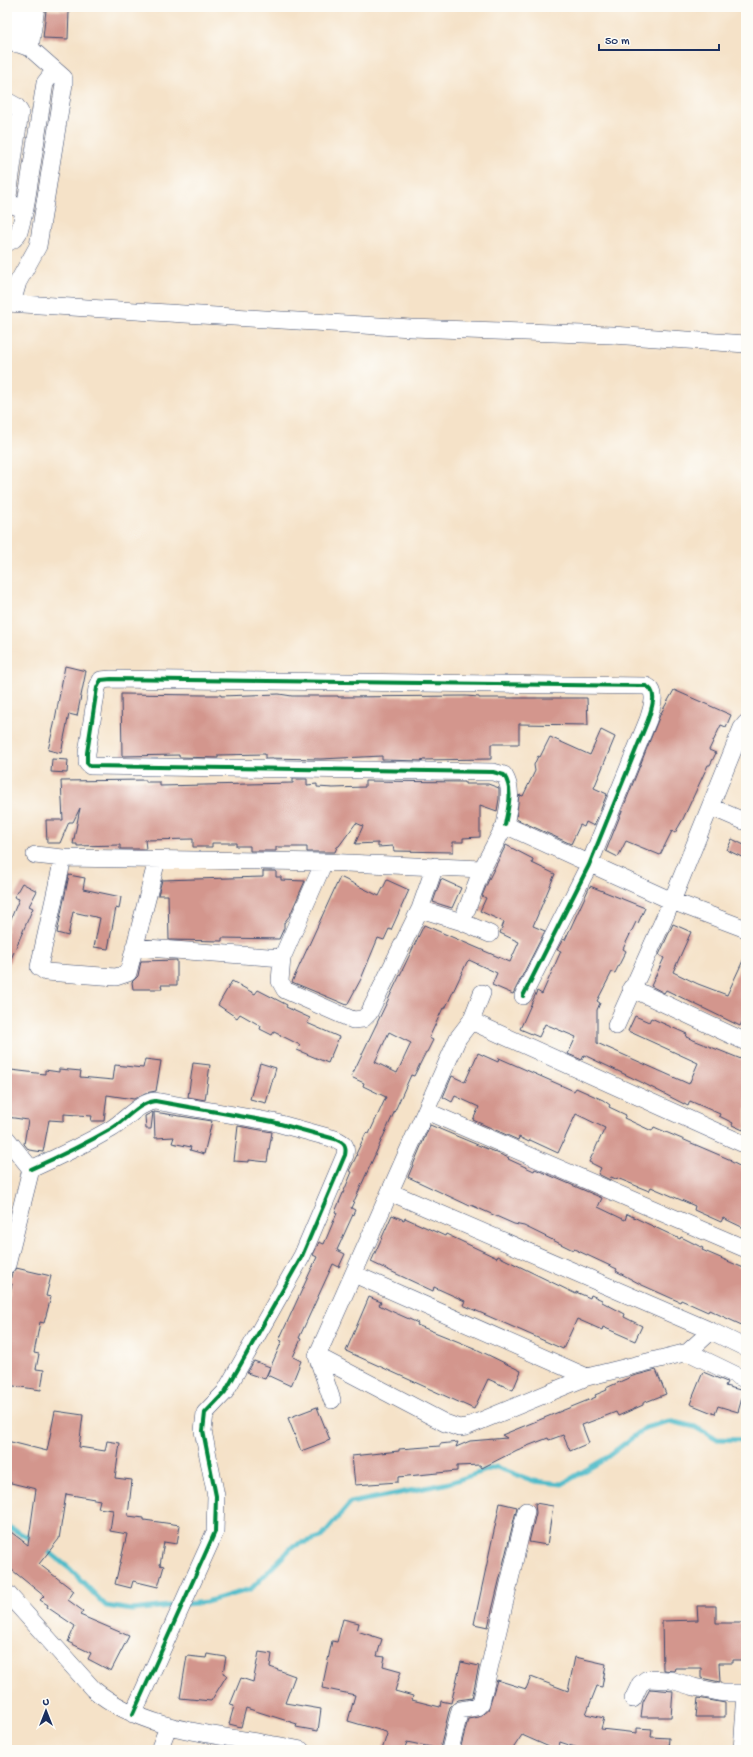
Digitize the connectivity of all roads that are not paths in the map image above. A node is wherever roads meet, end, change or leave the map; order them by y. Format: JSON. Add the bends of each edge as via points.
{"nodes":[{"id":1,"x":21,"y":7,"type":"edge"},
{"id":2,"x":36,"y":7,"type":"edge"},
{"id":3,"x":17,"y":44,"type":"edge"},
{"id":4,"x":55,"y":70,"type":"junction"},
{"id":5,"x":7,"y":101,"type":"edge"},
{"id":6,"x":25,"y":208,"type":"junction"},
{"id":7,"x":11,"y":241,"type":"edge"},
{"id":8,"x":35,"y":251,"type":"junction"},
{"id":9,"x":9,"y":303,"type":"edge"},
{"id":10,"x":746,"y":344,"type":"edge"},
{"id":11,"x":746,"y":723,"type":"edge"},
{"id":12,"x":711,"y":807,"type":"junction"},
{"id":13,"x":746,"y":822,"type":"edge"},
{"id":14,"x":505,"y":825,"type":"junction"},
{"id":15,"x":35,"y":855,"type":"dead end"},
{"id":16,"x":63,"y":858,"type":"junction"},
{"id":17,"x":157,"y":860,"type":"junction"},
{"id":18,"x":324,"y":862,"type":"junction"},
{"id":19,"x":589,"y":865,"type":"junction"},
{"id":20,"x":435,"y":866,"type":"junction"},
{"id":21,"x":482,"y":869,"type":"junction"},
{"id":22,"x":672,"y":901,"type":"junction"},
{"id":23,"x":420,"y":909,"type":"junction"},
{"id":24,"x":462,"y":922,"type":"junction"},
{"id":25,"x":746,"y":929,"type":"edge"},
{"id":26,"x":490,"y":934,"type":"dead end"},
{"id":27,"x":134,"y":947,"type":"junction"},
{"id":28,"x":282,"y":958,"type":"junction"},
{"id":29,"x":631,"y":988,"type":"junction"},
{"id":30,"x":482,"y":993,"type":"dead end"},
{"id":31,"x":523,"y":996,"type":"dead end"},
{"id":32,"x":470,"y":1021,"type":"junction"},
{"id":33,"x":616,"y":1026,"type":"dead end"},
{"id":34,"x":746,"y":1042,"type":"edge"},
{"id":35,"x":426,"y":1111,"type":"junction"},
{"id":36,"x":7,"y":1139,"type":"edge"},
{"id":37,"x":746,"y":1145,"type":"edge"},
{"id":38,"x":31,"y":1169,"type":"junction"},
{"id":39,"x":390,"y":1192,"type":"junction"},
{"id":40,"x":746,"y":1249,"type":"edge"},
{"id":41,"x":7,"y":1265,"type":"edge"},
{"id":42,"x":354,"y":1274,"type":"junction"},
{"id":43,"x":711,"y":1330,"type":"junction"},
{"id":44,"x":746,"y":1348,"type":"edge"},
{"id":45,"x":688,"y":1352,"type":"junction"},
{"id":46,"x":317,"y":1356,"type":"junction"},
{"id":47,"x":587,"y":1377,"type":"junction"},
{"id":48,"x":746,"y":1380,"type":"edge"},
{"id":49,"x":332,"y":1400,"type":"dead end"},
{"id":50,"x":526,"y":1511,"type":"dead end"},
{"id":51,"x":7,"y":1593,"type":"edge"},
{"id":52,"x":746,"y":1693,"type":"edge"},
{"id":53,"x":633,"y":1699,"type":"dead end"},
{"id":54,"x":133,"y":1714,"type":"junction"},
{"id":55,"x":168,"y":1726,"type":"junction"},
{"id":56,"x":294,"y":1749,"type":"edge"},
{"id":57,"x":159,"y":1750,"type":"edge"},
{"id":58,"x":450,"y":1750,"type":"edge"},
{"id":59,"x":742,"y":1750,"type":"edge"}],
"edges":[{"from":1,"to":3,"type":"street"},
{"from":2,"to":3,"type":"street"},
{"from":3,"to":4,"type":"street"},
{"from":4,"to":6,"type":"street","via":[[45,83]]},
{"from":4,"to":8,"type":"street","via":[[64,78],[64,84],[38,246]]},
{"from":5,"to":6,"type":"street","via":[[20,112],[8,196],[10,203]]},
{"from":6,"to":7,"type":"street","via":[[19,232]]},
{"from":7,"to":8,"type":"street"},
{"from":8,"to":9,"type":"street"},
{"from":9,"to":10,"type":"street","via":[[411,328],[612,335]]},
{"from":11,"to":12,"type":"street"},
{"from":12,"to":13,"type":"street"},
{"from":12,"to":22,"type":"street"},
{"from":14,"to":19,"type":"street"},
{"from":14,"to":19,"type":"street","via":[[509,783],[504,775],[492,772],[90,766],[87,763],[87,753],[97,688],[101,680],[111,679],[650,687],[653,704],[648,720]]},
{"from":14,"to":21,"type":"street"},
{"from":15,"to":16,"type":"street"},
{"from":16,"to":17,"type":"street"},
{"from":16,"to":27,"type":"street","via":[[39,967],[46,972],[121,976],[128,973]]},
{"from":17,"to":18,"type":"street"},
{"from":17,"to":27,"type":"street"},
{"from":18,"to":20,"type":"street"},
{"from":18,"to":28,"type":"street"},
{"from":19,"to":22,"type":"street"},
{"from":19,"to":31,"type":"street"},
{"from":20,"to":21,"type":"street"},
{"from":20,"to":23,"type":"street"},
{"from":21,"to":24,"type":"street"},
{"from":22,"to":25,"type":"street"},
{"from":22,"to":29,"type":"street"},
{"from":23,"to":24,"type":"street"},
{"from":23,"to":28,"type":"street","via":[[369,1013],[363,1019],[353,1020],[285,990],[280,981]]},
{"from":24,"to":26,"type":"street"},
{"from":27,"to":28,"type":"street"},
{"from":29,"to":33,"type":"street"},
{"from":29,"to":34,"type":"street"},
{"from":30,"to":32,"type":"street"},
{"from":32,"to":35,"type":"street","via":[[458,1038]]},
{"from":32,"to":37,"type":"street"},
{"from":35,"to":39,"type":"street"},
{"from":35,"to":40,"type":"street"},
{"from":36,"to":38,"type":"street"},
{"from":38,"to":41,"type":"street"},
{"from":38,"to":54,"type":"street","via":[[79,1147],[113,1128],[144,1104],[155,1101],[273,1122],[335,1139],[344,1143],[347,1148],[302,1256],[225,1392],[205,1413],[204,1431],[216,1496],[215,1532]]},
{"from":39,"to":42,"type":"street"},
{"from":39,"to":43,"type":"street"},
{"from":42,"to":46,"type":"street"},
{"from":42,"to":47,"type":"street"},
{"from":43,"to":44,"type":"street"},
{"from":43,"to":45,"type":"street"},
{"from":45,"to":47,"type":"street"},
{"from":45,"to":48,"type":"street"},
{"from":46,"to":47,"type":"street","via":[[459,1428]]},
{"from":46,"to":49,"type":"street"},
{"from":50,"to":58,"type":"street","via":[[481,1703],[477,1707],[460,1710]]},
{"from":51,"to":54,"type":"street","via":[[92,1689],[105,1700]]},
{"from":52,"to":53,"type":"street","via":[[723,1693],[671,1680],[647,1679],[640,1684]]},
{"from":52,"to":59,"type":"street"},
{"from":54,"to":55,"type":"street"},
{"from":55,"to":56,"type":"street"},
{"from":55,"to":57,"type":"street"}]}
